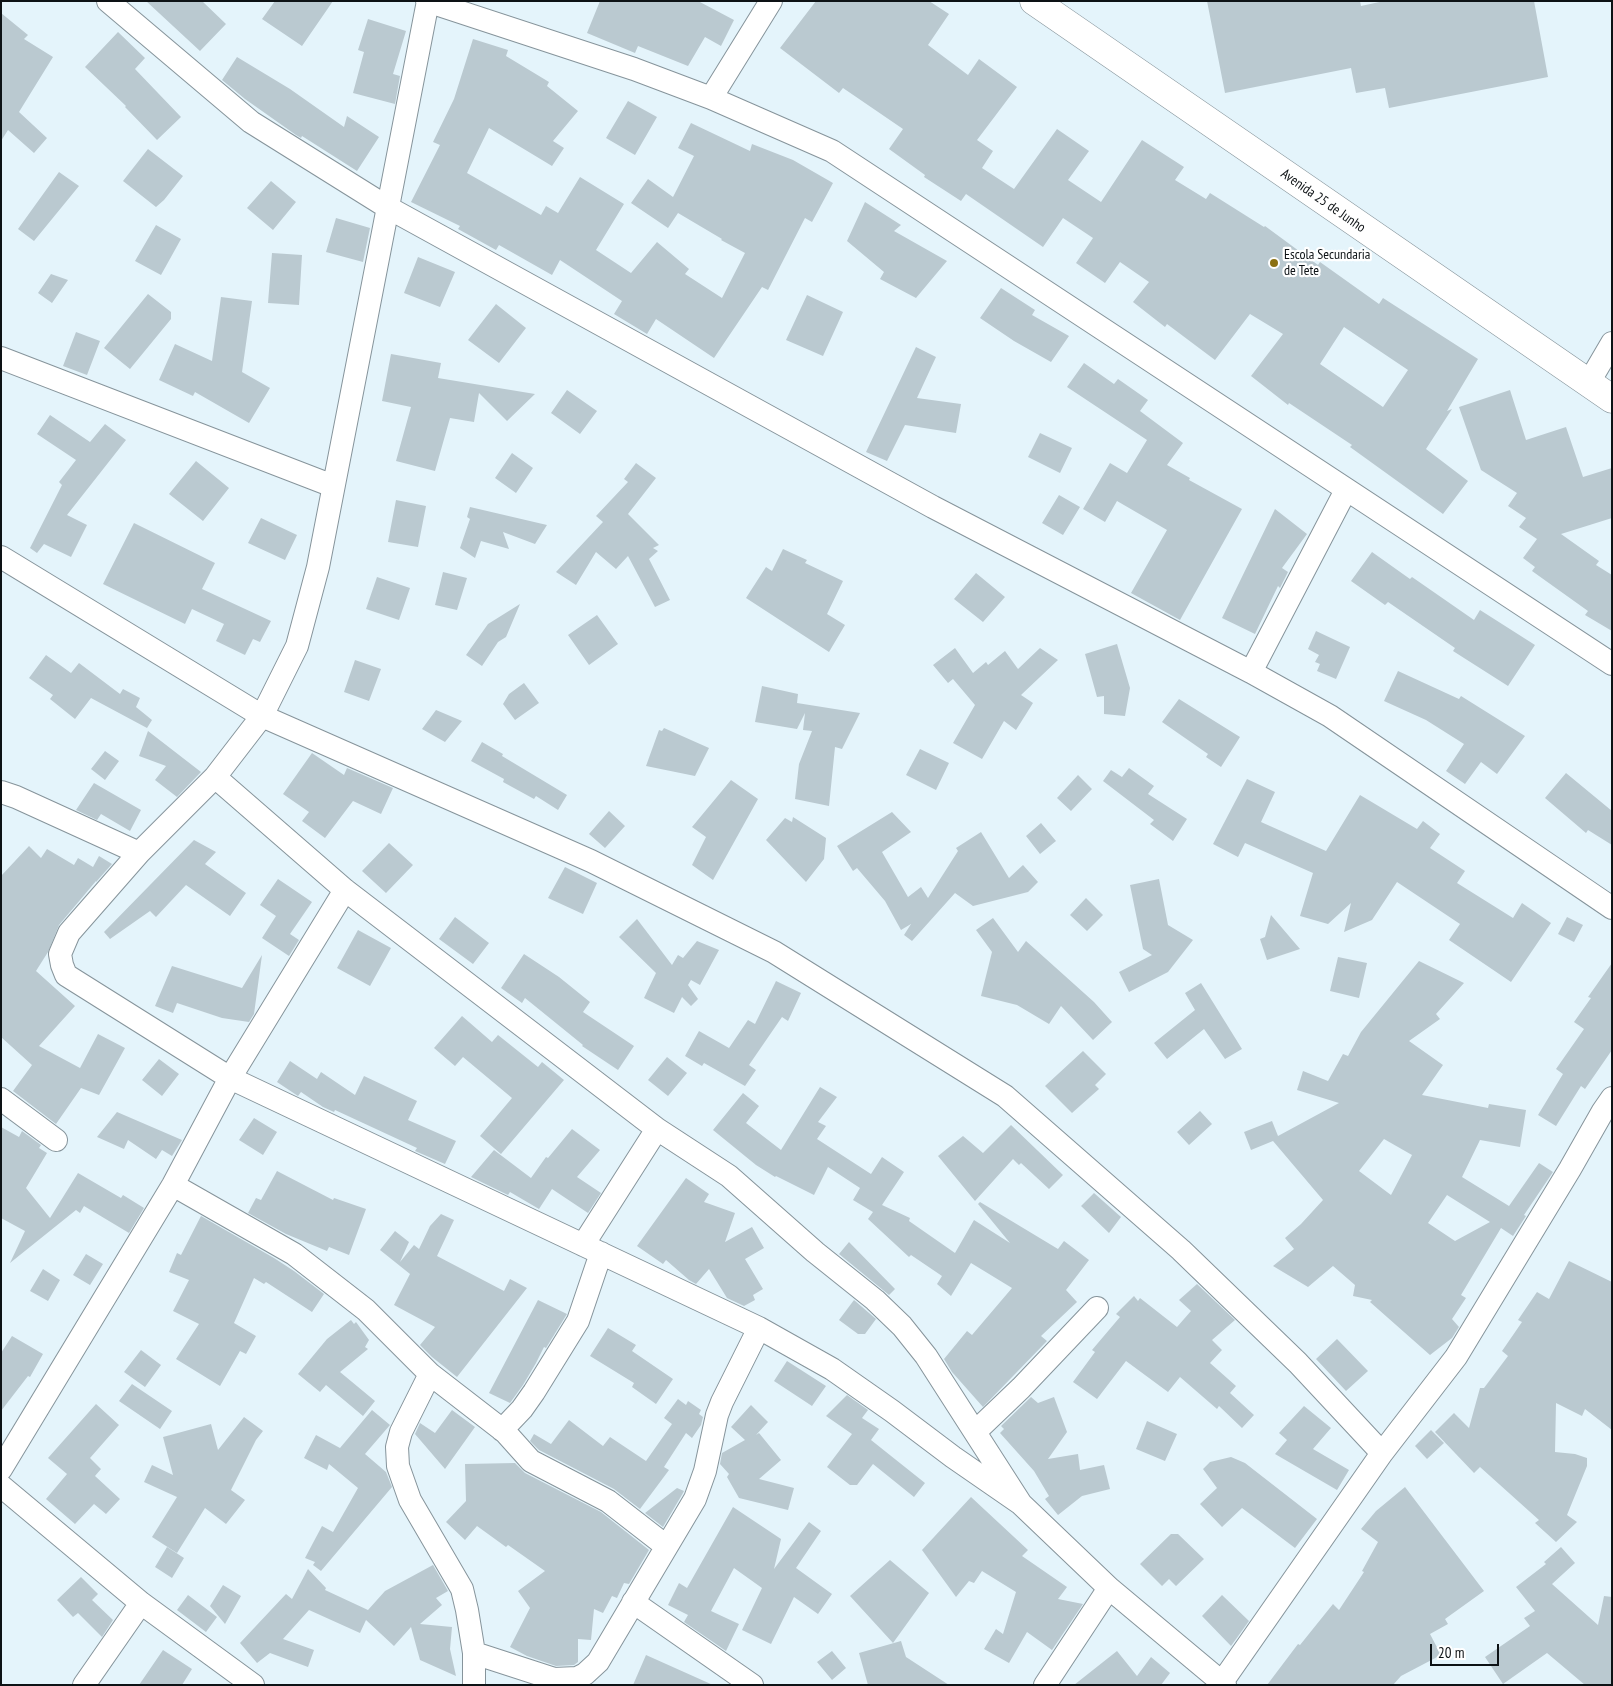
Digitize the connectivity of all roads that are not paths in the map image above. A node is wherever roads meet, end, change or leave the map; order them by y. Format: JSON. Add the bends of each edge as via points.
{"nodes":[{"id":1,"x":108,"y":1,"type":"edge"},
{"id":2,"x":427,"y":1,"type":"edge"},
{"id":3,"x":771,"y":1,"type":"edge"},
{"id":4,"x":1034,"y":1,"type":"edge"},
{"id":5,"x":711,"y":98,"type":"junction"},
{"id":6,"x":387,"y":207,"type":"junction"},
{"id":7,"x":1612,"y":343,"type":"edge"},
{"id":8,"x":1,"y":358,"type":"edge"},
{"id":9,"x":1588,"y":384,"type":"junction"},
{"id":10,"x":1612,"y":399,"type":"edge"},
{"id":11,"x":333,"y":486,"type":"junction"},
{"id":12,"x":1346,"y":490,"type":"junction"},
{"id":13,"x":1,"y":557,"type":"edge"},
{"id":14,"x":1612,"y":664,"type":"edge"},
{"id":15,"x":1251,"y":672,"type":"junction"},
{"id":16,"x":262,"y":716,"type":"junction"},
{"id":17,"x":215,"y":777,"type":"junction"},
{"id":18,"x":1,"y":792,"type":"edge"},
{"id":19,"x":139,"y":853,"type":"junction"},
{"id":20,"x":345,"y":890,"type":"junction"},
{"id":21,"x":1612,"y":908,"type":"edge"},
{"id":22,"x":230,"y":1078,"type":"junction"},
{"id":23,"x":1612,"y":1098,"type":"edge"},
{"id":24,"x":1,"y":1099,"type":"edge"},
{"id":25,"x":657,"y":1129,"type":"junction"},
{"id":26,"x":56,"y":1140,"type":"dead end"},
{"id":27,"x":173,"y":1186,"type":"junction"},
{"id":28,"x":592,"y":1249,"type":"junction"},
{"id":29,"x":1097,"y":1308,"type":"dead end"},
{"id":30,"x":759,"y":1328,"type":"junction"},
{"id":31,"x":430,"y":1374,"type":"junction"},
{"id":32,"x":502,"y":1430,"type":"junction"},
{"id":33,"x":975,"y":1432,"type":"junction"},
{"id":34,"x":1382,"y":1453,"type":"junction"},
{"id":35,"x":1,"y":1469,"type":"edge"},
{"id":36,"x":1,"y":1486,"type":"edge"},
{"id":37,"x":1021,"y":1504,"type":"junction"},
{"id":38,"x":666,"y":1546,"type":"junction"},
{"id":39,"x":1109,"y":1588,"type":"junction"},
{"id":40,"x":633,"y":1602,"type":"junction"},
{"id":41,"x":141,"y":1603,"type":"junction"},
{"id":42,"x":474,"y":1653,"type":"junction"},
{"id":43,"x":1222,"y":1684,"type":"edge"},
{"id":44,"x":84,"y":1685,"type":"edge"},
{"id":45,"x":253,"y":1685,"type":"edge"},
{"id":46,"x":474,"y":1685,"type":"edge"},
{"id":47,"x":752,"y":1685,"type":"edge"},
{"id":48,"x":1045,"y":1685,"type":"edge"}],
"edges":[{"from":1,"to":6,"type":"street","via":[[251,122]]},
{"from":2,"to":5,"type":"street","via":[[634,69]]},
{"from":2,"to":6,"type":"street"},
{"from":3,"to":5,"type":"street"},
{"from":4,"to":9,"type":"street","name":"Avenida 25 de Junho"},
{"from":5,"to":12,"type":"street","via":[[832,152]]},
{"from":6,"to":11,"type":"street"},
{"from":6,"to":15,"type":"street","via":[[933,508]]},
{"from":7,"to":9,"type":"street"},
{"from":8,"to":11,"type":"street"},
{"from":9,"to":10,"type":"street","name":"Avenida 25 de Junho"},
{"from":11,"to":16,"type":"street","via":[[318,567],[297,646]]},
{"from":12,"to":14,"type":"street"},
{"from":12,"to":15,"type":"street"},
{"from":13,"to":16,"type":"street"},
{"from":15,"to":21,"type":"street","via":[[1330,716]]},
{"from":16,"to":17,"type":"street"},
{"from":16,"to":34,"type":"street","via":[[591,861],[774,952],[1005,1096],[1181,1250],[1298,1362]]},
{"from":17,"to":19,"type":"street"},
{"from":17,"to":20,"type":"street"},
{"from":18,"to":19,"type":"street"},
{"from":19,"to":22,"type":"street","via":[[69,933],[60,954],[66,975]]},
{"from":20,"to":22,"type":"street"},
{"from":20,"to":25,"type":"street"},
{"from":22,"to":27,"type":"street"},
{"from":22,"to":28,"type":"street"},
{"from":23,"to":34,"type":"street","via":[[1456,1357]]},
{"from":24,"to":26,"type":"street"},
{"from":25,"to":28,"type":"street"},
{"from":25,"to":33,"type":"street","via":[[729,1176],[875,1300],[926,1356]]},
{"from":27,"to":31,"type":"street","via":[[294,1254],[366,1310]]},
{"from":27,"to":35,"type":"street"},
{"from":28,"to":30,"type":"street"},
{"from":28,"to":32,"type":"street","via":[[578,1322],[534,1392]]},
{"from":29,"to":33,"type":"street"},
{"from":30,"to":37,"type":"street","via":[[832,1369]]},
{"from":30,"to":38,"type":"street","via":[[722,1402],[701,1486]]},
{"from":31,"to":32,"type":"street"},
{"from":31,"to":42,"type":"street","via":[[402,1432],[397,1447],[398,1466],[410,1500],[462,1590]]},
{"from":32,"to":38,"type":"street","via":[[535,1464],[608,1501]]},
{"from":33,"to":37,"type":"street"},
{"from":34,"to":43,"type":"street"},
{"from":36,"to":41,"type":"street"},
{"from":37,"to":39,"type":"street"},
{"from":38,"to":40,"type":"street"},
{"from":39,"to":43,"type":"street"},
{"from":39,"to":48,"type":"street"},
{"from":40,"to":42,"type":"street","via":[[598,1662],[577,1678],[554,1679]]},
{"from":40,"to":47,"type":"street"},
{"from":41,"to":44,"type":"street"},
{"from":41,"to":45,"type":"street"},
{"from":42,"to":46,"type":"street"}]}
